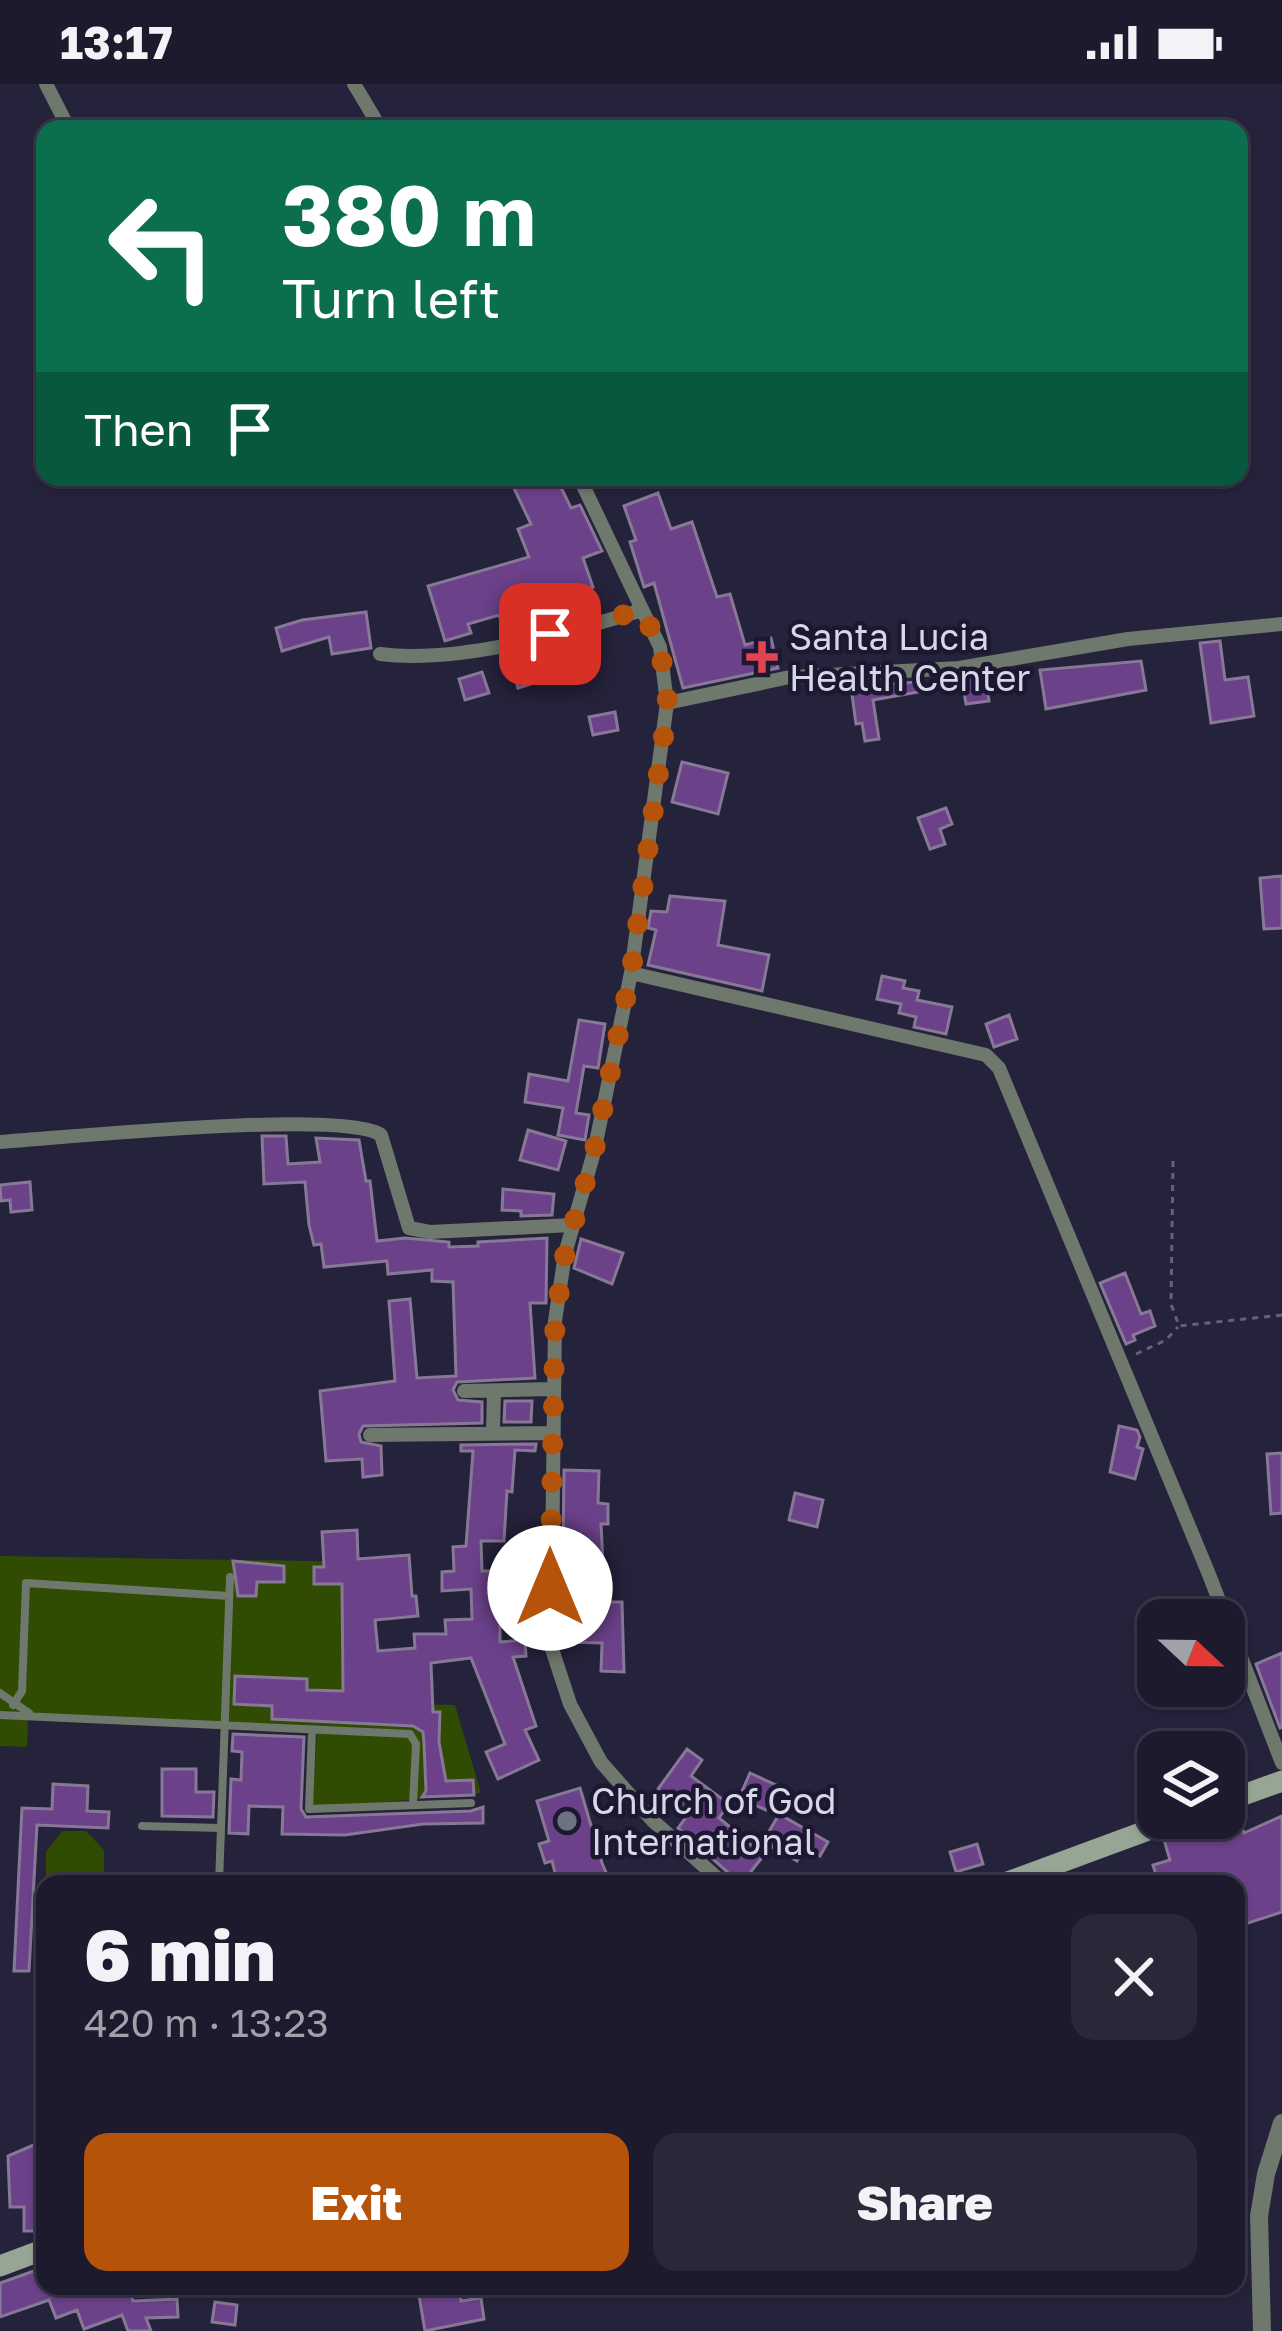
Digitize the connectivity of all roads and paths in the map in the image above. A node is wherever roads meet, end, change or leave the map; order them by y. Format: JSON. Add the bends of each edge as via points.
{"nodes":[{"id":1,"x":46,"y":84,"type":"edge"},
{"id":2,"x":355,"y":84,"type":"edge"},
{"id":3,"x":64,"y":120,"type":"edge"},
{"id":4,"x":376,"y":120,"type":"edge"},
{"id":5,"x":583,"y":486,"type":"edge"},
{"id":6,"x":642,"y":610,"type":"junction"},
{"id":7,"x":1282,"y":624,"type":"edge"},
{"id":8,"x":380,"y":654,"type":"dead end"},
{"id":9,"x":668,"y":704,"type":"junction"},
{"id":10,"x":631,"y":973,"type":"junction"},
{"id":11,"x":0,"y":1142,"type":"edge"},
{"id":12,"x":1173,"y":1161,"type":"dead end"},
{"id":13,"x":572,"y":1225,"type":"junction"},
{"id":14,"x":1282,"y":1315,"type":"edge"},
{"id":15,"x":1180,"y":1326,"type":"junction"},
{"id":16,"x":1119,"y":1362,"type":"junction"},
{"id":17,"x":553,"y":1389,"type":"junction"},
{"id":18,"x":464,"y":1391,"type":"dead end"},
{"id":19,"x":494,"y":1391,"type":"junction"},
{"id":20,"x":493,"y":1431,"type":"junction"},
{"id":21,"x":551,"y":1433,"type":"junction"},
{"id":22,"x":370,"y":1436,"type":"dead end"},
{"id":23,"x":230,"y":1577,"type":"dead end"},
{"id":24,"x":229,"y":1596,"type":"junction"},
{"id":25,"x":0,"y":1693,"type":"edge"},
{"id":26,"x":13,"y":1705,"type":"junction"},
{"id":27,"x":0,"y":1715,"type":"edge"},
{"id":28,"x":36,"y":1717,"type":"junction"},
{"id":29,"x":222,"y":1728,"type":"junction"},
{"id":30,"x":312,"y":1732,"type":"junction"},
{"id":31,"x":1282,"y":1762,"type":"edge"},
{"id":32,"x":1282,"y":1781,"type":"edge"},
{"id":33,"x":1245,"y":1794,"type":"edge"},
{"id":34,"x":471,"y":1803,"type":"dead end"},
{"id":35,"x":413,"y":1805,"type":"junction"},
{"id":36,"x":142,"y":1826,"type":"dead end"},
{"id":37,"x":220,"y":1828,"type":"junction"},
{"id":38,"x":1137,"y":1834,"type":"edge"},
{"id":39,"x":219,"y":1875,"type":"edge"},
{"id":40,"x":714,"y":1875,"type":"edge"},
{"id":41,"x":1026,"y":1875,"type":"edge"},
{"id":42,"x":1282,"y":2123,"type":"edge"},
{"id":43,"x":36,"y":2252,"type":"edge"},
{"id":44,"x":0,"y":2266,"type":"edge"},
{"id":45,"x":1262,"y":2331,"type":"edge"}],
"edges":[{"from":1,"to":3,"type":"street"},
{"from":2,"to":4,"type":"street"},
{"from":5,"to":6,"type":"street"},
{"from":6,"to":8,"type":"street","via":[[477,649]]},
{"from":6,"to":9,"type":"street","via":[[660,647]]},
{"from":7,"to":9,"type":"street","via":[[959,668],[790,677]]},
{"from":9,"to":10,"type":"street"},
{"from":10,"to":13,"type":"street"},
{"from":10,"to":16,"type":"street","via":[[986,1055],[999,1068]]},
{"from":11,"to":13,"type":"street","via":[[355,1127],[381,1136],[409,1228]]},
{"from":12,"to":15,"type":"path","via":[[1171,1304]]},
{"from":13,"to":17,"type":"street"},
{"from":14,"to":15,"type":"path"},
{"from":15,"to":16,"type":"path"},
{"from":16,"to":31,"type":"street"},
{"from":17,"to":19,"type":"street"},
{"from":17,"to":21,"type":"street"},
{"from":18,"to":19,"type":"street"},
{"from":19,"to":20,"type":"street"},
{"from":20,"to":21,"type":"street"},
{"from":20,"to":22,"type":"street"},
{"from":21,"to":40,"type":"street","via":[[551,1646],[570,1704],[621,1786]]},
{"from":23,"to":24,"type":"lane"},
{"from":24,"to":26,"type":"lane","via":[[26,1582],[22,1691]]},
{"from":24,"to":29,"type":"lane"},
{"from":25,"to":26,"type":"lane"},
{"from":26,"to":28,"type":"lane"},
{"from":27,"to":28,"type":"lane"},
{"from":28,"to":29,"type":"lane"},
{"from":29,"to":30,"type":"lane"},
{"from":29,"to":37,"type":"lane"},
{"from":30,"to":35,"type":"lane","via":[[415,1737]]},
{"from":30,"to":35,"type":"lane","via":[[309,1809]]},
{"from":32,"to":33,"type":"main road"},
{"from":34,"to":35,"type":"lane"},
{"from":36,"to":37,"type":"lane"},
{"from":37,"to":39,"type":"lane"},
{"from":38,"to":41,"type":"main road"},
{"from":42,"to":45,"type":"street","via":[[1259,2216]]},
{"from":43,"to":44,"type":"main road"}]}
